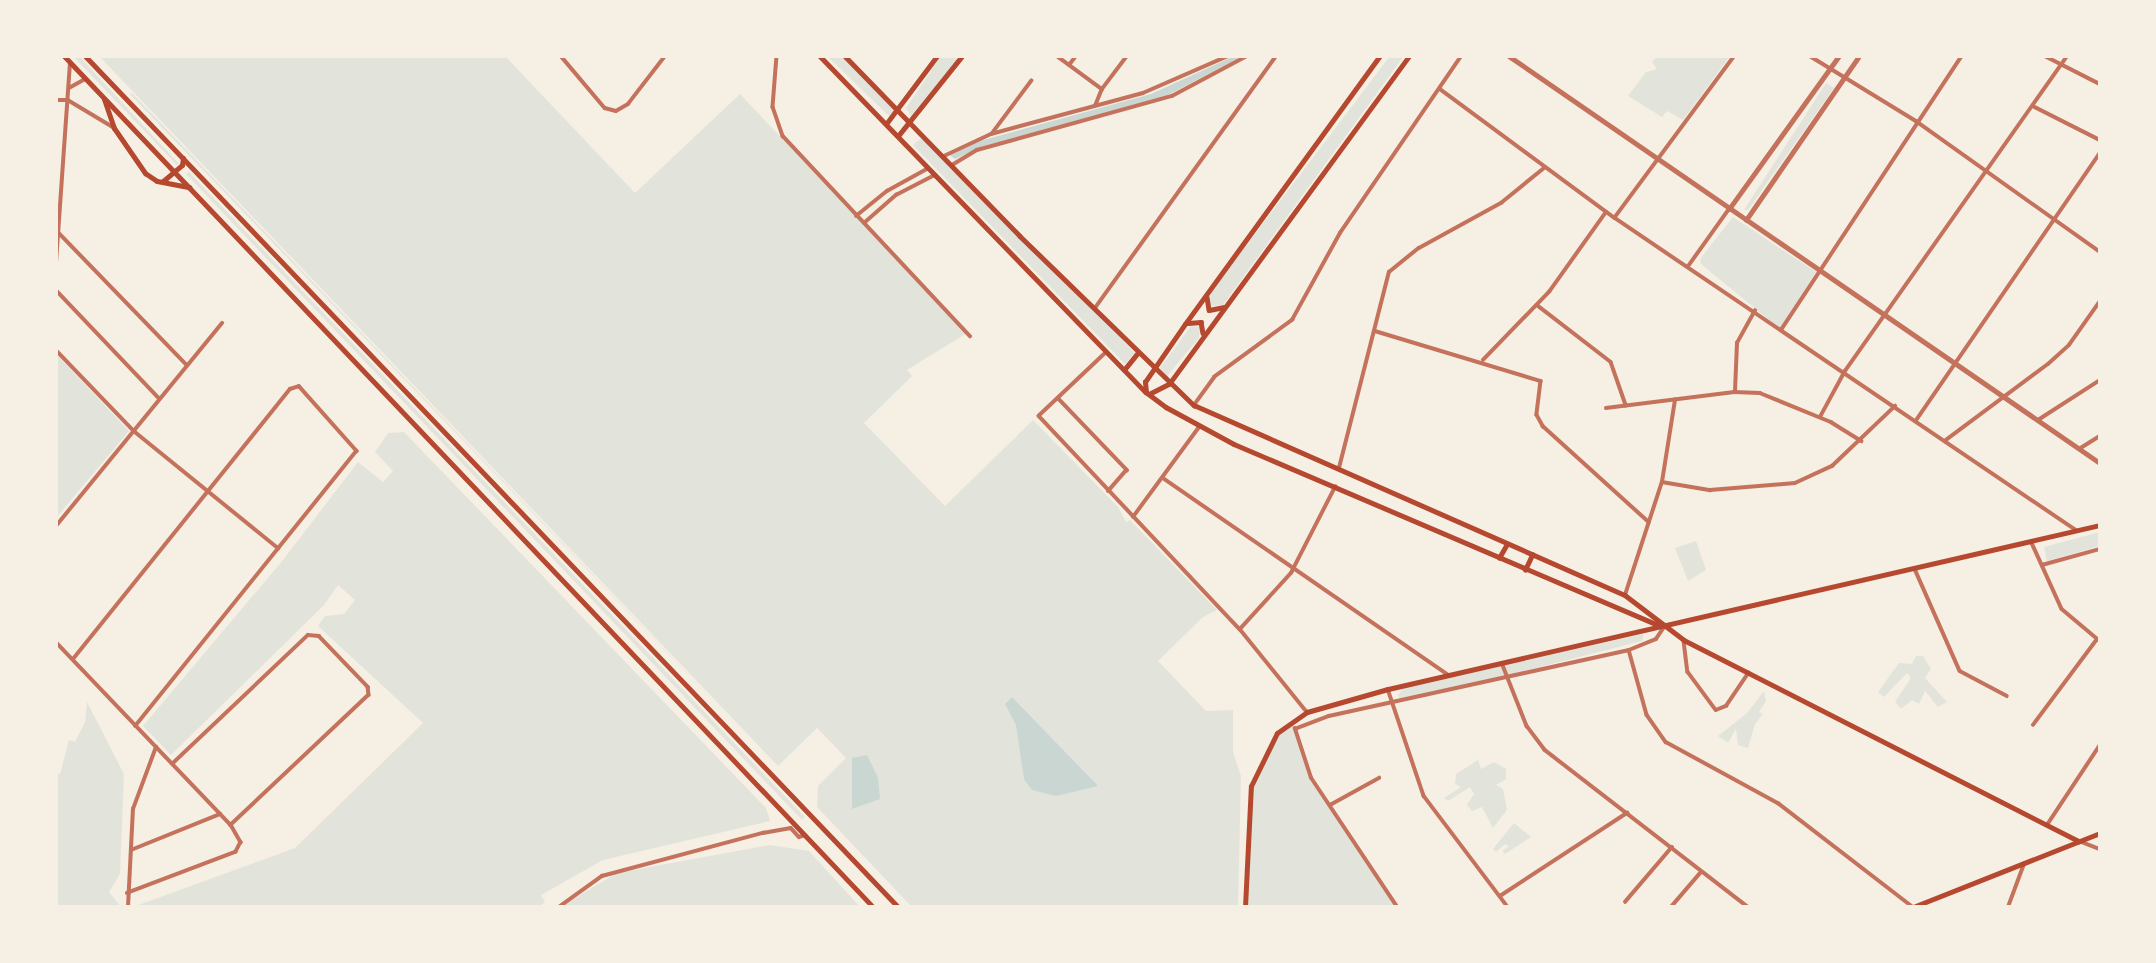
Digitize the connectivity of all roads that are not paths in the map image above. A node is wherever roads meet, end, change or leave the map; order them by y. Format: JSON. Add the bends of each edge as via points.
{"nodes":[{"id":1,"x":64,"y":56,"type":"edge"},
{"id":2,"x":85,"y":56,"type":"edge"},
{"id":3,"x":561,"y":56,"type":"edge"},
{"id":4,"x":665,"y":56,"type":"edge"},
{"id":5,"x":777,"y":56,"type":"edge"},
{"id":6,"x":820,"y":56,"type":"edge"},
{"id":7,"x":845,"y":56,"type":"edge"},
{"id":8,"x":937,"y":56,"type":"edge"},
{"id":9,"x":1057,"y":56,"type":"edge"},
{"id":10,"x":1076,"y":56,"type":"edge"},
{"id":11,"x":1127,"y":56,"type":"edge"},
{"id":12,"x":1228,"y":56,"type":"edge"},
{"id":13,"x":1247,"y":56,"type":"edge"},
{"id":14,"x":1276,"y":56,"type":"edge"},
{"id":15,"x":1380,"y":56,"type":"edge"},
{"id":16,"x":1409,"y":56,"type":"edge"},
{"id":17,"x":1461,"y":56,"type":"edge"},
{"id":18,"x":1509,"y":56,"type":"edge"},
{"id":19,"x":1734,"y":56,"type":"edge"},
{"id":20,"x":1810,"y":56,"type":"edge"},
{"id":21,"x":1839,"y":56,"type":"edge"},
{"id":22,"x":1859,"y":56,"type":"edge"},
{"id":23,"x":1962,"y":56,"type":"edge"},
{"id":24,"x":2045,"y":56,"type":"edge"},
{"id":25,"x":2067,"y":56,"type":"edge"},
{"id":26,"x":960,"y":57,"type":"edge"},
{"id":27,"x":71,"y":62,"type":"junction"},
{"id":28,"x":1069,"y":65,"type":"junction"},
{"id":29,"x":2060,"y":66,"type":"junction"},
{"id":30,"x":1829,"y":70,"type":"junction"},
{"id":31,"x":86,"y":79,"type":"junction"},
{"id":32,"x":1843,"y":79,"type":"junction"},
{"id":33,"x":1031,"y":81,"type":"dead end"},
{"id":34,"x":2100,"y":84,"type":"edge"},
{"id":35,"x":69,"y":88,"type":"junction"},
{"id":36,"x":1102,"y":89,"type":"junction"},
{"id":37,"x":1440,"y":89,"type":"junction"},
{"id":38,"x":103,"y":96,"type":"junction"},
{"id":39,"x":56,"y":100,"type":"edge"},
{"id":40,"x":68,"y":100,"type":"junction"},
{"id":41,"x":1095,"y":106,"type":"junction"},
{"id":42,"x":2033,"y":106,"type":"junction"},
{"id":43,"x":1088,"y":109,"type":"junction"},
{"id":44,"x":898,"y":110,"type":"junction"},
{"id":45,"x":1090,"y":119,"type":"junction"},
{"id":46,"x":1916,"y":121,"type":"junction"},
{"id":47,"x":911,"y":123,"type":"junction"},
{"id":48,"x":886,"y":124,"type":"junction"},
{"id":49,"x":114,"y":128,"type":"junction"},
{"id":50,"x":991,"y":134,"type":"junction"},
{"id":51,"x":898,"y":136,"type":"junction"},
{"id":52,"x":2100,"y":140,"type":"edge"},
{"id":53,"x":2100,"y":153,"type":"edge"},
{"id":54,"x":944,"y":156,"type":"junction"},
{"id":55,"x":1659,"y":157,"type":"junction"},
{"id":56,"x":183,"y":158,"type":"junction"},
{"id":57,"x":952,"y":165,"type":"junction"},
{"id":58,"x":1544,"y":168,"type":"junction"},
{"id":59,"x":927,"y":169,"type":"junction"},
{"id":60,"x":176,"y":171,"type":"junction"},
{"id":61,"x":1986,"y":174,"type":"junction"},
{"id":62,"x":933,"y":176,"type":"junction"},
{"id":63,"x":162,"y":181,"type":"junction"},
{"id":64,"x":191,"y":188,"type":"junction"},
{"id":65,"x":1730,"y":209,"type":"junction"},
{"id":66,"x":1606,"y":212,"type":"junction"},
{"id":67,"x":856,"y":216,"type":"junction"},
{"id":68,"x":1615,"y":218,"type":"junction"},
{"id":69,"x":1746,"y":220,"type":"junction"},
{"id":70,"x":2053,"y":220,"type":"junction"},
{"id":71,"x":864,"y":223,"type":"junction"},
{"id":72,"x":59,"y":233,"type":"junction"},
{"id":73,"x":57,"y":240,"type":"edge"},
{"id":74,"x":2100,"y":252,"type":"edge"},
{"id":75,"x":56,"y":263,"type":"edge"},
{"id":76,"x":1689,"y":265,"type":"junction"},
{"id":77,"x":1820,"y":269,"type":"junction"},
{"id":78,"x":56,"y":290,"type":"edge"},
{"id":79,"x":1208,"y":293,"type":"junction"},
{"id":80,"x":2100,"y":301,"type":"edge"},
{"id":81,"x":1537,"y":305,"type":"junction"},
{"id":82,"x":1227,"y":306,"type":"junction"},
{"id":83,"x":1094,"y":310,"type":"junction"},
{"id":84,"x":1755,"y":311,"type":"junction"},
{"id":85,"x":1886,"y":315,"type":"junction"},
{"id":86,"x":222,"y":323,"type":"dead end"},
{"id":87,"x":1185,"y":324,"type":"junction"},
{"id":88,"x":1782,"y":330,"type":"junction"},
{"id":89,"x":1375,"y":331,"type":"junction"},
{"id":90,"x":970,"y":336,"type":"dead end"},
{"id":91,"x":1202,"y":337,"type":"junction"},
{"id":92,"x":56,"y":350,"type":"edge"},
{"id":93,"x":1107,"y":352,"type":"junction"},
{"id":94,"x":1138,"y":353,"type":"junction"},
{"id":95,"x":1482,"y":360,"type":"junction"},
{"id":96,"x":1953,"y":363,"type":"junction"},
{"id":97,"x":187,"y":365,"type":"junction"},
{"id":98,"x":1155,"y":369,"type":"junction"},
{"id":99,"x":1124,"y":370,"type":"junction"},
{"id":100,"x":1844,"y":371,"type":"junction"},
{"id":101,"x":2100,"y":380,"type":"edge"},
{"id":102,"x":1169,"y":384,"type":"junction"},
{"id":103,"x":1735,"y":392,"type":"junction"},
{"id":104,"x":1147,"y":393,"type":"junction"},
{"id":105,"x":2004,"y":397,"type":"junction"},
{"id":106,"x":159,"y":398,"type":"junction"},
{"id":107,"x":1058,"y":398,"type":"junction"},
{"id":108,"x":1675,"y":400,"type":"junction"},
{"id":109,"x":1194,"y":405,"type":"junction"},
{"id":110,"x":1626,"y":405,"type":"junction"},
{"id":111,"x":1895,"y":406,"type":"junction"},
{"id":112,"x":1606,"y":408,"type":"dead end"},
{"id":113,"x":1820,"y":417,"type":"junction"},
{"id":114,"x":1917,"y":420,"type":"junction"},
{"id":115,"x":2038,"y":420,"type":"junction"},
{"id":116,"x":1199,"y":427,"type":"junction"},
{"id":117,"x":134,"y":431,"type":"junction"},
{"id":118,"x":2100,"y":436,"type":"edge"},
{"id":119,"x":1946,"y":440,"type":"junction"},
{"id":120,"x":1862,"y":441,"type":"junction"},
{"id":121,"x":2080,"y":449,"type":"junction"},
{"id":122,"x":2100,"y":463,"type":"edge"},
{"id":123,"x":1338,"y":470,"type":"junction"},
{"id":124,"x":1163,"y":478,"type":"junction"},
{"id":125,"x":1662,"y":482,"type":"junction"},
{"id":126,"x":1335,"y":487,"type":"junction"},
{"id":127,"x":1109,"y":491,"type":"junction"},
{"id":128,"x":207,"y":492,"type":"junction"},
{"id":129,"x":1133,"y":517,"type":"junction"},
{"id":130,"x":1649,"y":522,"type":"junction"},
{"id":131,"x":2100,"y":525,"type":"edge"},
{"id":132,"x":56,"y":526,"type":"edge"},
{"id":133,"x":2076,"y":530,"type":"junction"},
{"id":134,"x":2032,"y":543,"type":"junction"},
{"id":135,"x":1507,"y":544,"type":"junction"},
{"id":136,"x":278,"y":548,"type":"junction"},
{"id":137,"x":2100,"y":549,"type":"edge"},
{"id":138,"x":1532,"y":555,"type":"junction"},
{"id":139,"x":1499,"y":558,"type":"junction"},
{"id":140,"x":2042,"y":565,"type":"junction"},
{"id":141,"x":1295,"y":566,"type":"junction"},
{"id":142,"x":1915,"y":569,"type":"junction"},
{"id":143,"x":1525,"y":570,"type":"junction"},
{"id":144,"x":1625,"y":595,"type":"junction"},
{"id":145,"x":1664,"y":627,"type":"junction"},
{"id":146,"x":1240,"y":629,"type":"junction"},
{"id":147,"x":1684,"y":640,"type":"junction"},
{"id":148,"x":2099,"y":640,"type":"edge"},
{"id":149,"x":56,"y":642,"type":"edge"},
{"id":150,"x":1629,"y":650,"type":"junction"},
{"id":151,"x":73,"y":659,"type":"junction"},
{"id":152,"x":1503,"y":663,"type":"junction"},
{"id":153,"x":1748,"y":673,"type":"junction"},
{"id":154,"x":1449,"y":675,"type":"junction"},
{"id":155,"x":1507,"y":678,"type":"junction"},
{"id":156,"x":1388,"y":689,"type":"junction"},
{"id":157,"x":2007,"y":696,"type":"dead end"},
{"id":158,"x":1392,"y":704,"type":"junction"},
{"id":159,"x":1307,"y":712,"type":"junction"},
{"id":160,"x":2033,"y":725,"type":"dead end"},
{"id":161,"x":136,"y":726,"type":"junction"},
{"id":162,"x":2100,"y":745,"type":"edge"},
{"id":163,"x":156,"y":747,"type":"junction"},
{"id":164,"x":172,"y":764,"type":"junction"},
{"id":165,"x":1379,"y":778,"type":"dead end"},
{"id":166,"x":1330,"y":805,"type":"junction"},
{"id":167,"x":1627,"y":813,"type":"junction"},
{"id":168,"x":220,"y":814,"type":"junction"},
{"id":169,"x":231,"y":825,"type":"junction"},
{"id":170,"x":2047,"y":825,"type":"junction"},
{"id":171,"x":2100,"y":833,"type":"edge"},
{"id":172,"x":805,"y":835,"type":"junction"},
{"id":173,"x":2079,"y":841,"type":"junction"},
{"id":174,"x":1672,"y":847,"type":"junction"},
{"id":175,"x":2100,"y":849,"type":"edge"},
{"id":176,"x":131,"y":850,"type":"junction"},
{"id":177,"x":2025,"y":862,"type":"junction"},
{"id":178,"x":1701,"y":872,"type":"junction"},
{"id":179,"x":128,"y":893,"type":"junction"},
{"id":180,"x":1500,"y":896,"type":"junction"},
{"id":181,"x":1625,"y":902,"type":"dead end"},
{"id":182,"x":128,"y":907,"type":"edge"},
{"id":183,"x":559,"y":907,"type":"edge"},
{"id":184,"x":873,"y":907,"type":"edge"},
{"id":185,"x":898,"y":907,"type":"edge"},
{"id":186,"x":1245,"y":907,"type":"edge"},
{"id":187,"x":1397,"y":907,"type":"edge"},
{"id":188,"x":1508,"y":907,"type":"edge"},
{"id":189,"x":1671,"y":907,"type":"edge"},
{"id":190,"x":1748,"y":907,"type":"edge"},
{"id":191,"x":1913,"y":907,"type":"edge"},
{"id":192,"x":2008,"y":907,"type":"edge"}],
"edges":[{"from":1,"to":27,"type":"main road"},
{"from":2,"to":56,"type":"main road"},
{"from":3,"to":4,"type":"street","via":[[605,108],[616,111],[628,104]]},
{"from":5,"to":67,"type":"street","via":[[773,107],[777,127]]},
{"from":6,"to":48,"type":"main road"},
{"from":7,"to":44,"type":"main road"},
{"from":8,"to":44,"type":"main road"},
{"from":9,"to":28,"type":"street"},
{"from":10,"to":28,"type":"street"},
{"from":11,"to":36,"type":"street"},
{"from":12,"to":41,"type":"street","via":[[1194,75]]},
{"from":13,"to":45,"type":"street","via":[[1172,96]]},
{"from":14,"to":83,"type":"street"},
{"from":15,"to":79,"type":"main road"},
{"from":16,"to":82,"type":"main road"},
{"from":17,"to":37,"type":"street"},
{"from":18,"to":55,"type":"street"},
{"from":19,"to":55,"type":"street"},
{"from":20,"to":30,"type":"street"},
{"from":21,"to":30,"type":"street"},
{"from":22,"to":32,"type":"street"},
{"from":23,"to":46,"type":"street"},
{"from":24,"to":29,"type":"street"},
{"from":25,"to":29,"type":"street"},
{"from":26,"to":47,"type":"main road"},
{"from":27,"to":31,"type":"main road"},
{"from":27,"to":35,"type":"street"},
{"from":28,"to":36,"type":"street"},
{"from":29,"to":34,"type":"street"},
{"from":29,"to":42,"type":"street"},
{"from":30,"to":32,"type":"street"},
{"from":30,"to":65,"type":"street"},
{"from":31,"to":35,"type":"street"},
{"from":31,"to":38,"type":"main road"},
{"from":32,"to":46,"type":"street"},
{"from":32,"to":69,"type":"street"},
{"from":33,"to":50,"type":"street"},
{"from":35,"to":40,"type":"street"},
{"from":36,"to":41,"type":"street"},
{"from":37,"to":58,"type":"street"},
{"from":37,"to":109,"type":"street","via":[[1340,233],[1292,320],[1214,377]]},
{"from":38,"to":49,"type":"main road"},
{"from":38,"to":60,"type":"main road"},
{"from":39,"to":40,"type":"street"},
{"from":40,"to":49,"type":"street"},
{"from":40,"to":72,"type":"street"},
{"from":41,"to":43,"type":"street"},
{"from":42,"to":52,"type":"street"},
{"from":42,"to":61,"type":"street"},
{"from":43,"to":45,"type":"street"},
{"from":43,"to":50,"type":"street"},
{"from":44,"to":47,"type":"main road"},
{"from":44,"to":48,"type":"main road"},
{"from":45,"to":57,"type":"street","via":[[977,150]]},
{"from":46,"to":61,"type":"street"},
{"from":46,"to":77,"type":"street"},
{"from":47,"to":51,"type":"main road"},
{"from":47,"to":54,"type":"main road"},
{"from":48,"to":51,"type":"main road"},
{"from":49,"to":63,"type":"main road","via":[[145,173]]},
{"from":50,"to":54,"type":"street"},
{"from":51,"to":59,"type":"main road"},
{"from":53,"to":70,"type":"street"},
{"from":54,"to":57,"type":"main road"},
{"from":55,"to":65,"type":"street"},
{"from":55,"to":68,"type":"street"},
{"from":56,"to":60,"type":"main road"},
{"from":56,"to":185,"type":"main road"},
{"from":57,"to":83,"type":"main road"},
{"from":58,"to":66,"type":"street"},
{"from":58,"to":89,"type":"street","via":[[1502,203],[1401,261],[1383,283]]},
{"from":59,"to":62,"type":"main road"},
{"from":59,"to":67,"type":"street","via":[[887,191]]},
{"from":60,"to":63,"type":"main road"},
{"from":60,"to":64,"type":"main road"},
{"from":61,"to":70,"type":"street"},
{"from":61,"to":85,"type":"street"},
{"from":62,"to":71,"type":"street","via":[[896,195]]},
{"from":62,"to":93,"type":"main road"},
{"from":63,"to":64,"type":"main road"},
{"from":64,"to":172,"type":"main road"},
{"from":65,"to":69,"type":"street"},
{"from":65,"to":76,"type":"street"},
{"from":66,"to":68,"type":"street"},
{"from":66,"to":81,"type":"street"},
{"from":67,"to":71,"type":"street"},
{"from":68,"to":76,"type":"street"},
{"from":69,"to":77,"type":"street"},
{"from":70,"to":74,"type":"street"},
{"from":70,"to":96,"type":"street"},
{"from":71,"to":90,"type":"street"},
{"from":72,"to":73,"type":"street"},
{"from":72,"to":97,"type":"street"},
{"from":73,"to":75,"type":"street"},
{"from":76,"to":84,"type":"street"},
{"from":77,"to":85,"type":"street"},
{"from":77,"to":88,"type":"street"},
{"from":78,"to":106,"type":"street"},
{"from":79,"to":82,"type":"main road","via":[[1209,310]]},
{"from":79,"to":87,"type":"main road"},
{"from":80,"to":105,"type":"street","via":[[2069,345]]},
{"from":81,"to":95,"type":"street"},
{"from":81,"to":110,"type":"street","via":[[1611,362]]},
{"from":82,"to":91,"type":"main road"},
{"from":83,"to":94,"type":"main road"},
{"from":84,"to":88,"type":"street"},
{"from":84,"to":103,"type":"street","via":[[1737,343]]},
{"from":85,"to":96,"type":"street"},
{"from":85,"to":100,"type":"street"},
{"from":86,"to":97,"type":"street"},
{"from":87,"to":91,"type":"main road","via":[[1201,322]]},
{"from":87,"to":98,"type":"main road"},
{"from":88,"to":100,"type":"street"},
{"from":89,"to":95,"type":"street"},
{"from":89,"to":123,"type":"street"},
{"from":91,"to":102,"type":"main road"},
{"from":92,"to":117,"type":"street"},
{"from":93,"to":99,"type":"main road"},
{"from":93,"to":107,"type":"street"},
{"from":94,"to":98,"type":"main road"},
{"from":94,"to":99,"type":"main road"},
{"from":95,"to":130,"type":"street","via":[[1541,381],[1537,415],[1543,426]]},
{"from":96,"to":105,"type":"street"},
{"from":96,"to":114,"type":"street"},
{"from":97,"to":106,"type":"street"},
{"from":98,"to":102,"type":"main road"},
{"from":98,"to":104,"type":"main road","via":[[1145,382]]},
{"from":99,"to":104,"type":"main road"},
{"from":100,"to":111,"type":"street"},
{"from":100,"to":113,"type":"street"},
{"from":101,"to":115,"type":"street"},
{"from":102,"to":104,"type":"main road"},
{"from":102,"to":109,"type":"main road"},
{"from":103,"to":108,"type":"street"},
{"from":103,"to":113,"type":"street","via":[[1770,396]]},
{"from":104,"to":116,"type":"main road"},
{"from":105,"to":115,"type":"street"},
{"from":105,"to":119,"type":"street"},
{"from":106,"to":117,"type":"street"},
{"from":107,"to":127,"type":"street","via":[[1128,471]]},
{"from":107,"to":127,"type":"street","via":[[1039,416]]},
{"from":108,"to":110,"type":"street"},
{"from":108,"to":125,"type":"street"},
{"from":109,"to":123,"type":"main road"},
{"from":110,"to":112,"type":"street"},
{"from":111,"to":114,"type":"street"},
{"from":111,"to":120,"type":"street"},
{"from":113,"to":120,"type":"street"},
{"from":114,"to":119,"type":"street"},
{"from":115,"to":121,"type":"street"},
{"from":116,"to":124,"type":"street"},
{"from":116,"to":126,"type":"main road"},
{"from":117,"to":128,"type":"street"},
{"from":117,"to":132,"type":"street"},
{"from":118,"to":121,"type":"street"},
{"from":119,"to":133,"type":"street"},
{"from":120,"to":125,"type":"street","via":[[1814,477],[1780,487],[1710,490]]},
{"from":121,"to":122,"type":"street"},
{"from":123,"to":135,"type":"main road"},
{"from":124,"to":129,"type":"street"},
{"from":124,"to":141,"type":"street"},
{"from":125,"to":130,"type":"street"},
{"from":126,"to":139,"type":"main road"},
{"from":126,"to":141,"type":"street"},
{"from":127,"to":129,"type":"street"},
{"from":128,"to":136,"type":"street"},
{"from":128,"to":136,"type":"street","via":[[292,387],[299,387],[357,451]]},
{"from":128,"to":151,"type":"street"},
{"from":129,"to":146,"type":"street"},
{"from":130,"to":144,"type":"street"},
{"from":131,"to":133,"type":"main road"},
{"from":133,"to":134,"type":"main road"},
{"from":134,"to":140,"type":"street"},
{"from":134,"to":142,"type":"main road"},
{"from":135,"to":138,"type":"main road"},
{"from":135,"to":139,"type":"main road"},
{"from":136,"to":161,"type":"street"},
{"from":137,"to":140,"type":"street"},
{"from":138,"to":143,"type":"main road"},
{"from":138,"to":144,"type":"main road"},
{"from":139,"to":143,"type":"main road"},
{"from":140,"to":148,"type":"street","via":[[2062,609]]},
{"from":141,"to":146,"type":"street"},
{"from":141,"to":154,"type":"street"},
{"from":142,"to":145,"type":"main road"},
{"from":142,"to":157,"type":"street","via":[[1960,671]]},
{"from":143,"to":145,"type":"main road"},
{"from":144,"to":145,"type":"main road"},
{"from":145,"to":147,"type":"main road"},
{"from":145,"to":150,"type":"street","via":[[1656,639]]},
{"from":145,"to":152,"type":"main road"},
{"from":146,"to":159,"type":"street"},
{"from":147,"to":153,"type":"main road"},
{"from":147,"to":153,"type":"street","via":[[1688,672],[1716,710],[1726,706]]},
{"from":148,"to":160,"type":"street"},
{"from":149,"to":151,"type":"street"},
{"from":150,"to":155,"type":"street"},
{"from":150,"to":191,"type":"street","via":[[1647,715],[1666,742],[1778,803]]},
{"from":151,"to":161,"type":"street"},
{"from":152,"to":154,"type":"main road"},
{"from":152,"to":155,"type":"street"},
{"from":153,"to":170,"type":"main road"},
{"from":154,"to":156,"type":"main road"},
{"from":155,"to":158,"type":"street"},
{"from":155,"to":167,"type":"street","via":[[1535,740]]},
{"from":156,"to":158,"type":"street"},
{"from":156,"to":159,"type":"main road"},
{"from":158,"to":166,"type":"street","via":[[1329,716],[1296,729],[1311,778]]},
{"from":158,"to":180,"type":"street","via":[[1424,796]]},
{"from":159,"to":186,"type":"main road","via":[[1277,733],[1251,786]]},
{"from":161,"to":163,"type":"street"},
{"from":162,"to":170,"type":"street"},
{"from":163,"to":164,"type":"street"},
{"from":163,"to":176,"type":"street","via":[[133,809]]},
{"from":164,"to":168,"type":"street"},
{"from":164,"to":169,"type":"street","via":[[308,635],[319,636],[368,687],[369,695]]},
{"from":165,"to":166,"type":"street"},
{"from":166,"to":187,"type":"street"},
{"from":167,"to":174,"type":"street"},
{"from":167,"to":180,"type":"street"},
{"from":168,"to":169,"type":"street"},
{"from":168,"to":176,"type":"street"},
{"from":169,"to":179,"type":"street","via":[[241,842],[236,852]]},
{"from":170,"to":173,"type":"main road"},
{"from":171,"to":173,"type":"main road"},
{"from":172,"to":183,"type":"street","via":[[799,836],[791,828],[763,833],[602,876]]},
{"from":172,"to":184,"type":"main road"},
{"from":173,"to":175,"type":"street"},
{"from":173,"to":177,"type":"main road"},
{"from":174,"to":178,"type":"street"},
{"from":174,"to":181,"type":"street"},
{"from":176,"to":179,"type":"street"},
{"from":177,"to":191,"type":"main road"},
{"from":177,"to":192,"type":"street"},
{"from":178,"to":189,"type":"street"},
{"from":178,"to":190,"type":"street"},
{"from":179,"to":182,"type":"street"},
{"from":180,"to":188,"type":"street"}]}
